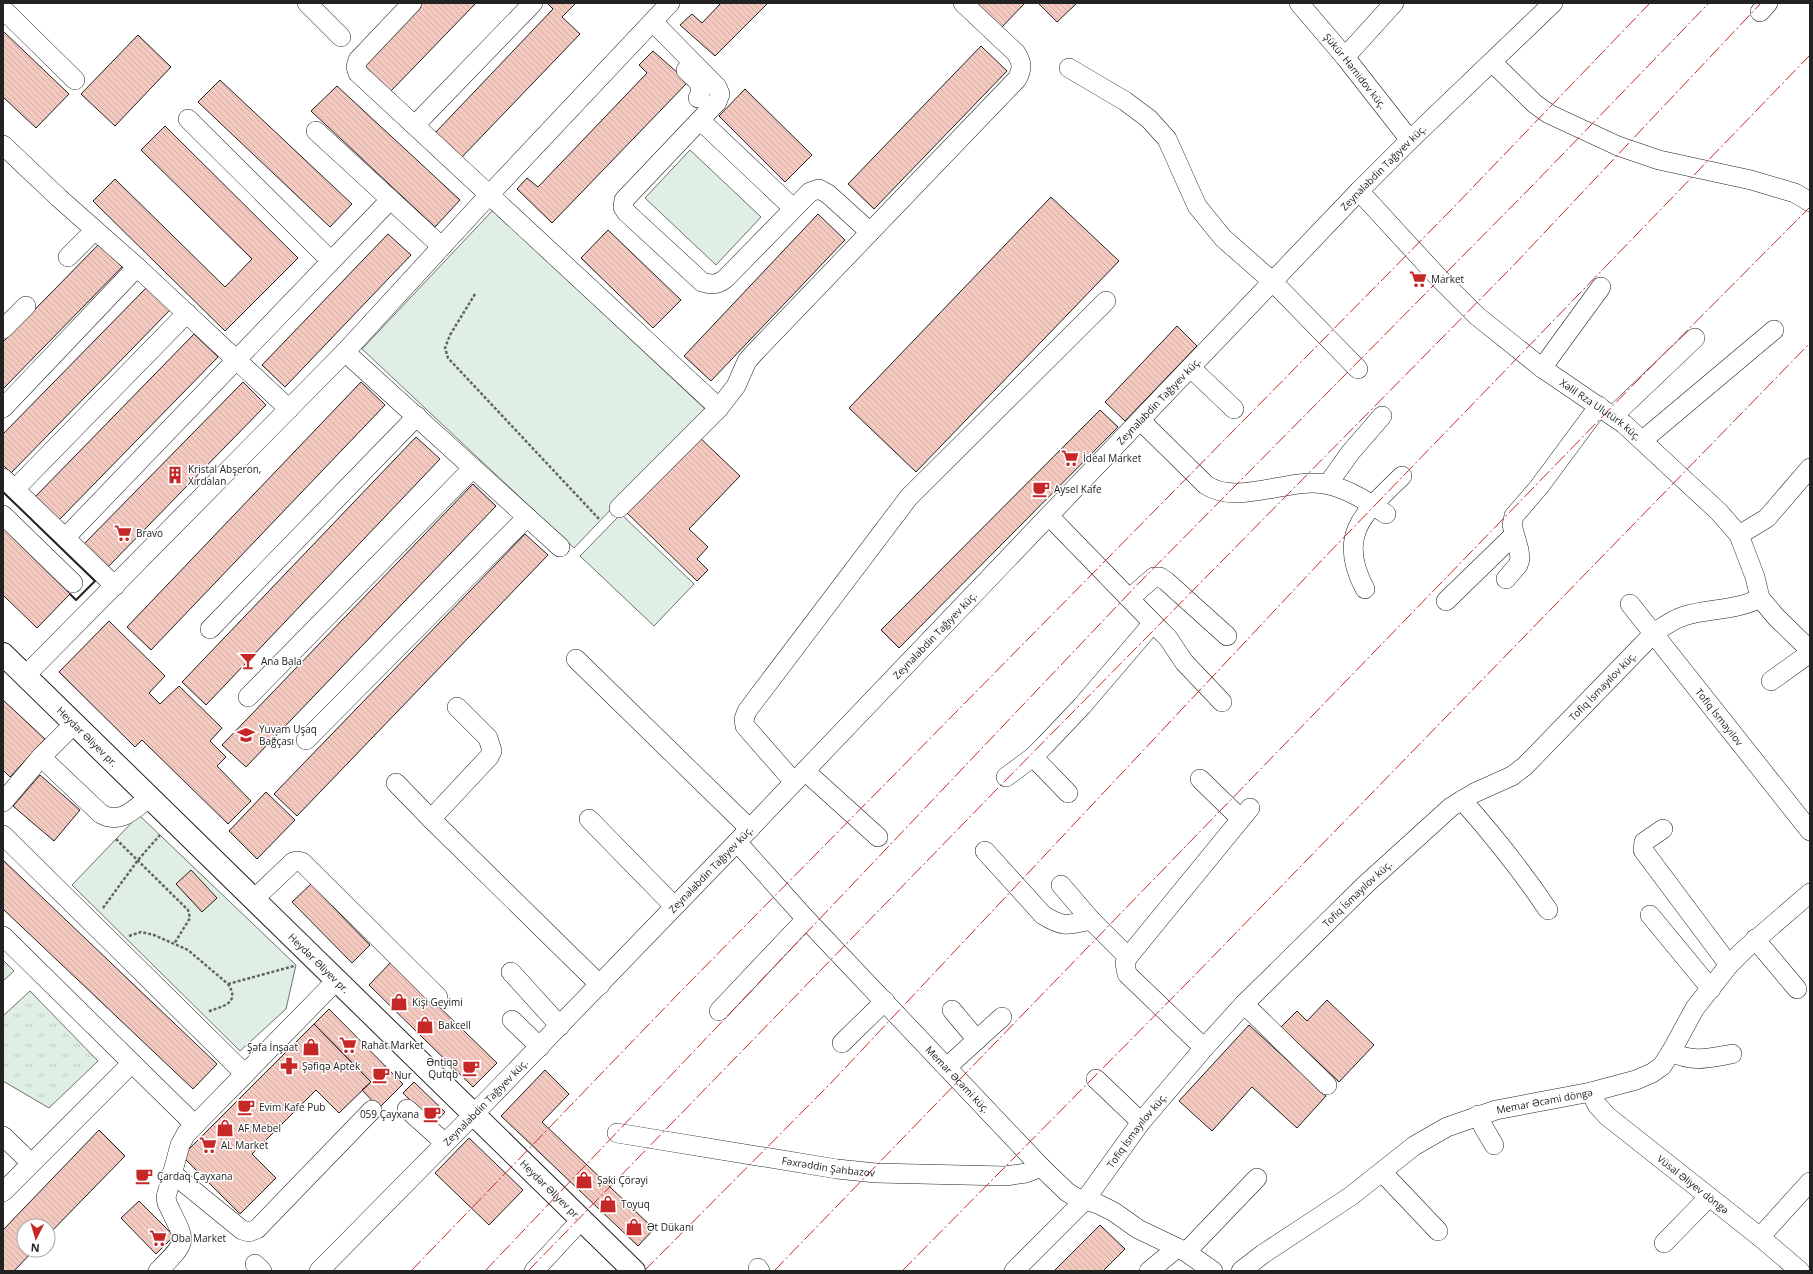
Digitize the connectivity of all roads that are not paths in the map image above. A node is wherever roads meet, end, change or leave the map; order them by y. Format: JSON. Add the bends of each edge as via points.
{"nodes":[{"id":1,"x":307,"y":3,"type":"edge"},
{"id":2,"x":412,"y":3,"type":"edge"},
{"id":3,"x":670,"y":3,"type":"edge"},
{"id":4,"x":963,"y":3,"type":"edge"},
{"id":5,"x":1299,"y":3,"type":"edge"},
{"id":6,"x":1394,"y":3,"type":"edge"},
{"id":7,"x":1553,"y":3,"type":"edge"},
{"id":8,"x":533,"y":4,"type":"edge"},
{"id":9,"x":3,"y":9,"type":"edge"},
{"id":10,"x":649,"y":26,"type":"junction"},
{"id":11,"x":341,"y":37,"type":"dead end"},
{"id":12,"x":1345,"y":57,"type":"junction"},
{"id":13,"x":1492,"y":62,"type":"junction"},
{"id":14,"x":1069,"y":68,"type":"dead end"},
{"id":15,"x":75,"y":80,"type":"dead end"},
{"id":16,"x":698,"y":98,"type":"dead end"},
{"id":17,"x":188,"y":119,"type":"dead end"},
{"id":18,"x":700,"y":120,"type":"junction"},
{"id":19,"x":416,"y":125,"type":"junction"},
{"id":20,"x":316,"y":131,"type":"dead end"},
{"id":21,"x":1410,"y":140,"type":"junction"},
{"id":22,"x":3,"y":145,"type":"edge"},
{"id":23,"x":1359,"y":191,"type":"junction"},
{"id":24,"x":489,"y":195,"type":"junction"},
{"id":25,"x":390,"y":200,"type":"junction"},
{"id":26,"x":1810,"y":202,"type":"edge"},
{"id":27,"x":793,"y":208,"type":"junction"},
{"id":28,"x":95,"y":230,"type":"junction"},
{"id":29,"x":870,"y":232,"type":"junction"},
{"id":30,"x":442,"y":246,"type":"junction"},
{"id":31,"x":68,"y":257,"type":"dead end"},
{"id":32,"x":331,"y":261,"type":"junction"},
{"id":33,"x":137,"y":267,"type":"junction"},
{"id":34,"x":1273,"y":282,"type":"junction"},
{"id":35,"x":1601,"y":287,"type":"dead end"},
{"id":36,"x":1106,"y":301,"type":"dead end"},
{"id":37,"x":26,"y":306,"type":"dead end"},
{"id":38,"x":187,"y":313,"type":"junction"},
{"id":39,"x":3,"y":329,"type":"edge"},
{"id":40,"x":1774,"y":330,"type":"dead end"},
{"id":41,"x":1695,"y":338,"type":"dead end"},
{"id":42,"x":345,"y":352,"type":"junction"},
{"id":43,"x":236,"y":359,"type":"junction"},
{"id":44,"x":1191,"y":368,"type":"junction"},
{"id":45,"x":1542,"y":368,"type":"junction"},
{"id":46,"x":1358,"y":369,"type":"dead end"},
{"id":47,"x":3,"y":408,"type":"edge"},
{"id":48,"x":720,"y":408,"type":"junction"},
{"id":49,"x":289,"y":409,"type":"junction"},
{"id":50,"x":1234,"y":409,"type":"dead end"},
{"id":51,"x":1606,"y":411,"type":"junction"},
{"id":52,"x":417,"y":416,"type":"junction"},
{"id":53,"x":1382,"y":416,"type":"dead end"},
{"id":54,"x":1141,"y":421,"type":"junction"},
{"id":55,"x":1643,"y":440,"type":"junction"},
{"id":56,"x":473,"y":468,"type":"junction"},
{"id":57,"x":1810,"y":468,"type":"edge"},
{"id":58,"x":1402,"y":476,"type":"dead end"},
{"id":59,"x":9,"y":484,"type":"edge"},
{"id":60,"x":1328,"y":484,"type":"junction"},
{"id":61,"x":619,"y":508,"type":"dead end"},
{"id":62,"x":1379,"y":509,"type":"junction"},
{"id":63,"x":3,"y":515,"type":"edge"},
{"id":64,"x":527,"y":517,"type":"junction"},
{"id":65,"x":1050,"y":517,"type":"junction"},
{"id":66,"x":1514,"y":535,"type":"junction"},
{"id":67,"x":1739,"y":536,"type":"junction"},
{"id":68,"x":64,"y":538,"type":"junction"},
{"id":69,"x":560,"y":547,"type":"dead end"},
{"id":70,"x":1506,"y":579,"type":"dead end"},
{"id":71,"x":73,"y":583,"type":"dead end"},
{"id":72,"x":114,"y":586,"type":"junction"},
{"id":73,"x":1365,"y":589,"type":"dead end"},
{"id":74,"x":1130,"y":598,"type":"junction"},
{"id":75,"x":1760,"y":598,"type":"junction"},
{"id":76,"x":1446,"y":601,"type":"dead end"},
{"id":77,"x":1630,"y":604,"type":"dead end"},
{"id":78,"x":1153,"y":623,"type":"junction"},
{"id":79,"x":210,"y":629,"type":"dead end"},
{"id":80,"x":1654,"y":633,"type":"junction"},
{"id":81,"x":1227,"y":636,"type":"dead end"},
{"id":82,"x":1810,"y":650,"type":"edge"},
{"id":83,"x":1810,"y":653,"type":"edge"},
{"id":84,"x":3,"y":654,"type":"edge"},
{"id":85,"x":576,"y":659,"type":"dead end"},
{"id":86,"x":25,"y":676,"type":"junction"},
{"id":87,"x":1771,"y":681,"type":"dead end"},
{"id":88,"x":248,"y":696,"type":"dead end"},
{"id":89,"x":1222,"y":702,"type":"dead end"},
{"id":90,"x":457,"y":707,"type":"dead end"},
{"id":91,"x":74,"y":724,"type":"junction"},
{"id":92,"x":306,"y":740,"type":"dead end"},
{"id":93,"x":41,"y":757,"type":"junction"},
{"id":94,"x":1034,"y":757,"type":"junction"},
{"id":95,"x":800,"y":776,"type":"junction"},
{"id":96,"x":1006,"y":777,"type":"dead end"},
{"id":97,"x":1200,"y":779,"type":"dead end"},
{"id":98,"x":396,"y":783,"type":"dead end"},
{"id":99,"x":5,"y":793,"type":"edge"},
{"id":100,"x":1068,"y":793,"type":"dead end"},
{"id":101,"x":150,"y":797,"type":"junction"},
{"id":102,"x":1462,"y":800,"type":"junction"},
{"id":103,"x":431,"y":819,"type":"junction"},
{"id":104,"x":589,"y":819,"type":"dead end"},
{"id":105,"x":1663,"y":829,"type":"dead end"},
{"id":106,"x":1810,"y":830,"type":"edge"},
{"id":107,"x":3,"y":835,"type":"edge"},
{"id":108,"x":744,"y":835,"type":"junction"},
{"id":109,"x":878,"y":837,"type":"dead end"},
{"id":110,"x":985,"y":851,"type":"dead end"},
{"id":111,"x":1061,"y":885,"type":"dead end"},
{"id":112,"x":1809,"y":898,"type":"edge"},
{"id":113,"x":254,"y":900,"type":"junction"},
{"id":114,"x":674,"y":906,"type":"junction"},
{"id":115,"x":1548,"y":910,"type":"dead end"},
{"id":116,"x":1650,"y":915,"type":"dead end"},
{"id":117,"x":806,"y":919,"type":"junction"},
{"id":118,"x":1091,"y":920,"type":"junction"},
{"id":119,"x":3,"y":936,"type":"edge"},
{"id":120,"x":1756,"y":939,"type":"junction"},
{"id":121,"x":1128,"y":957,"type":"junction"},
{"id":122,"x":1729,"y":965,"type":"junction"},
{"id":123,"x":511,"y":972,"type":"dead end"},
{"id":124,"x":337,"y":980,"type":"junction"},
{"id":125,"x":600,"y":985,"type":"junction"},
{"id":126,"x":1711,"y":989,"type":"junction"},
{"id":127,"x":1797,"y":989,"type":"dead end"},
{"id":128,"x":438,"y":997,"type":"dead end"},
{"id":129,"x":884,"y":1001,"type":"junction"},
{"id":130,"x":1244,"y":1004,"type":"junction"},
{"id":131,"x":952,"y":1010,"type":"dead end"},
{"id":132,"x":719,"y":1011,"type":"dead end"},
{"id":133,"x":1002,"y":1017,"type":"dead end"},
{"id":134,"x":512,"y":1020,"type":"dead end"},
{"id":135,"x":560,"y":1026,"type":"junction"},
{"id":136,"x":977,"y":1040,"type":"junction"},
{"id":137,"x":842,"y":1043,"type":"dead end"},
{"id":138,"x":540,"y":1047,"type":"junction"},
{"id":139,"x":1204,"y":1048,"type":"junction"},
{"id":140,"x":1672,"y":1052,"type":"junction"},
{"id":141,"x":1732,"y":1054,"type":"dead end"},
{"id":142,"x":132,"y":1063,"type":"junction"},
{"id":143,"x":948,"y":1067,"type":"junction"},
{"id":144,"x":246,"y":1074,"type":"junction"},
{"id":145,"x":1096,"y":1079,"type":"dead end"},
{"id":146,"x":1327,"y":1085,"type":"dead end"},
{"id":147,"x":1591,"y":1092,"type":"junction"},
{"id":148,"x":407,"y":1109,"type":"dead end"},
{"id":149,"x":372,"y":1110,"type":"dead end"},
{"id":150,"x":474,"y":1114,"type":"junction"},
{"id":151,"x":1478,"y":1115,"type":"junction"},
{"id":152,"x":1141,"y":1122,"type":"junction"},
{"id":153,"x":195,"y":1125,"type":"junction"},
{"id":154,"x":617,"y":1132,"type":"dead end"},
{"id":155,"x":3,"y":1136,"type":"edge"},
{"id":156,"x":445,"y":1143,"type":"junction"},
{"id":157,"x":1494,"y":1145,"type":"dead end"},
{"id":158,"x":31,"y":1163,"type":"junction"},
{"id":159,"x":1041,"y":1167,"type":"junction"},
{"id":160,"x":1382,"y":1172,"type":"junction"},
{"id":161,"x":172,"y":1173,"type":"junction"},
{"id":162,"x":1257,"y":1178,"type":"dead end"},
{"id":163,"x":1810,"y":1182,"type":"edge"},
{"id":164,"x":3,"y":1192,"type":"edge"},
{"id":165,"x":1709,"y":1198,"type":"junction"},
{"id":166,"x":1085,"y":1200,"type":"junction"},
{"id":167,"x":582,"y":1219,"type":"junction"},
{"id":168,"x":1438,"y":1231,"type":"dead end"},
{"id":169,"x":1760,"y":1237,"type":"junction"},
{"id":170,"x":1664,"y":1243,"type":"dead end"},
{"id":171,"x":1181,"y":1250,"type":"junction"},
{"id":172,"x":158,"y":1271,"type":"edge"},
{"id":173,"x":319,"y":1271,"type":"edge"},
{"id":174,"x":534,"y":1271,"type":"edge"},
{"id":175,"x":634,"y":1271,"type":"edge"},
{"id":176,"x":1014,"y":1271,"type":"edge"},
{"id":177,"x":1149,"y":1271,"type":"edge"},
{"id":178,"x":1213,"y":1271,"type":"edge"},
{"id":179,"x":1241,"y":1271,"type":"edge"},
{"id":180,"x":1800,"y":1271,"type":"edge"}],
"edges":[{"from":1,"to":11,"type":"street"},
{"from":2,"to":19,"type":"street","via":[[358,60],[356,67],[358,72]]},
{"from":3,"to":10,"type":"street"},
{"from":4,"to":29,"type":"street","via":[[1016,53],[1021,60],[1022,70],[1017,79]]},
{"from":5,"to":12,"type":"street","name":"Şükür Həmidov küç."},
{"from":6,"to":12,"type":"street"},
{"from":7,"to":13,"type":"street","name":"Zeynalabdin Tağıyev küç."},
{"from":8,"to":19,"type":"street"},
{"from":9,"to":15,"type":"street"},
{"from":10,"to":16,"type":"street","via":[[700,83],[701,93]]},
{"from":10,"to":18,"type":"street","via":[[717,87],[720,94],[717,102]]},
{"from":10,"to":24,"type":"street"},
{"from":12,"to":21,"type":"street","name":"Şükür Həmidov küç."},
{"from":13,"to":21,"type":"street","name":"Zeynalabdin Tağıyev küç."},
{"from":13,"to":26,"type":"street","via":[[1535,104],[1549,114],[1618,146],[1659,160],[1795,193]]},
{"from":14,"to":34,"type":"street","via":[[1125,101],[1149,119],[1167,139],[1197,206],[1223,238]]},
{"from":17,"to":32,"type":"street"},
{"from":18,"to":27,"type":"street"},
{"from":18,"to":27,"type":"street","via":[[624,200],[623,207],[626,212],[702,282],[718,284]]},
{"from":19,"to":24,"type":"street"},
{"from":20,"to":25,"type":"street"},
{"from":21,"to":23,"type":"street","name":"Zeynalabdin Tağıyev küç."},
{"from":22,"to":28,"type":"street"},
{"from":23,"to":34,"type":"street","name":"Zeynalabdin Tağıyev küç."},
{"from":23,"to":45,"type":"street","name":"Xəlil Rza Ulutürk küç.","via":[[1438,278],[1477,316]]},
{"from":24,"to":30,"type":"street"},
{"from":24,"to":48,"type":"street"},
{"from":25,"to":30,"type":"street"},
{"from":25,"to":32,"type":"street"},
{"from":27,"to":29,"type":"street","via":[[810,192],[819,189]]},
{"from":28,"to":31,"type":"street"},
{"from":28,"to":33,"type":"street"},
{"from":29,"to":48,"type":"street","via":[[747,361],[736,386]]},
{"from":30,"to":42,"type":"street"},
{"from":32,"to":43,"type":"street"},
{"from":33,"to":38,"type":"street"},
{"from":33,"to":47,"type":"street"},
{"from":34,"to":44,"type":"street","name":"Zeynalabdin Tağıyev küç."},
{"from":34,"to":46,"type":"street"},
{"from":35,"to":45,"type":"street"},
{"from":36,"to":95,"type":"street","via":[[909,497],[747,711],[745,726]]},
{"from":37,"to":39,"type":"street"},
{"from":38,"to":43,"type":"street"},
{"from":38,"to":59,"type":"street"},
{"from":40,"to":55,"type":"street"},
{"from":41,"to":51,"type":"street"},
{"from":42,"to":49,"type":"street"},
{"from":42,"to":52,"type":"street"},
{"from":43,"to":49,"type":"street"},
{"from":43,"to":68,"type":"street"},
{"from":44,"to":50,"type":"street"},
{"from":44,"to":54,"type":"street","name":"Zeynalabdin Tağıyev küç."},
{"from":45,"to":51,"type":"street","name":"Xəlil Rza Ulutürk küç."},
{"from":48,"to":61,"type":"street"},
{"from":49,"to":72,"type":"street"},
{"from":51,"to":55,"type":"street","name":"Xəlil Rza Ulutürk küç."},
{"from":51,"to":66,"type":"street","via":[[1514,516]]},
{"from":52,"to":56,"type":"street"},
{"from":52,"to":79,"type":"street"},
{"from":53,"to":60,"type":"street"},
{"from":54,"to":60,"type":"street","via":[[1215,491],[1230,494]]},
{"from":54,"to":65,"type":"street","name":"Zeynalabdin Tağıyev küç."},
{"from":55,"to":67,"type":"street","name":"Xəlil Rza Ulutürk küç.","via":[[1719,512]]},
{"from":56,"to":64,"type":"street"},
{"from":56,"to":88,"type":"street"},
{"from":57,"to":67,"type":"street","via":[[1767,518]]},
{"from":58,"to":62,"type":"street"},
{"from":59,"to":68,"type":"street"},
{"from":60,"to":62,"type":"street","via":[[1362,498]]},
{"from":62,"to":73,"type":"street","via":[[1356,531],[1352,546],[1357,573]]},
{"from":63,"to":71,"type":"street"},
{"from":64,"to":69,"type":"street"},
{"from":64,"to":92,"type":"street"},
{"from":65,"to":74,"type":"street"},
{"from":65,"to":95,"type":"street","name":"Zeynalabdin Tağıyev küç."},
{"from":66,"to":70,"type":"street","via":[[1520,559]]},
{"from":66,"to":76,"type":"street"},
{"from":67,"to":75,"type":"street","name":"Xəlil Rza Ulutürk küç.","via":[[1755,577]]},
{"from":68,"to":72,"type":"street"},
{"from":72,"to":86,"type":"street"},
{"from":74,"to":78,"type":"street"},
{"from":74,"to":81,"type":"street","via":[[1154,577],[1160,577]]},
{"from":75,"to":80,"type":"street","name":"Tofiq İsmayılov küç.","via":[[1737,607],[1684,616]]},
{"from":75,"to":82,"type":"street","name":"Xəlil Rza Ulutürk küç."},
{"from":77,"to":80,"type":"street","name":"Tofiq İsmayılov"},
{"from":78,"to":89,"type":"street","via":[[1168,638],[1184,662]]},
{"from":78,"to":94,"type":"street","via":[[1082,706]]},
{"from":80,"to":102,"type":"street","name":"Tofiq İsmayılov küç.","via":[[1525,766],[1507,779]]},
{"from":80,"to":106,"type":"street","name":"Tofiq İsmayılov"},
{"from":83,"to":87,"type":"street"},
{"from":84,"to":86,"type":"main road","name":"Heydər Əliyev pr."},
{"from":85,"to":108,"type":"street","name":"Memar Əcəmi küç."},
{"from":86,"to":91,"type":"main road","name":"Heydər Əliyev pr."},
{"from":90,"to":103,"type":"street","via":[[488,738],[492,751]]},
{"from":91,"to":93,"type":"street"},
{"from":91,"to":101,"type":"main road","name":"Heydər Əliyev pr."},
{"from":93,"to":99,"type":"street"},
{"from":93,"to":101,"type":"street","via":[[108,818],[122,817]]},
{"from":94,"to":96,"type":"street"},
{"from":94,"to":100,"type":"street"},
{"from":95,"to":108,"type":"street","name":"Zeynalabdin Tağıyev küç."},
{"from":95,"to":109,"type":"street"},
{"from":97,"to":121,"type":"street","via":[[1246,813]]},
{"from":98,"to":103,"type":"street"},
{"from":101,"to":113,"type":"main road","name":"Heydər Əliyev pr."},
{"from":102,"to":115,"type":"street","via":[[1503,846]]},
{"from":102,"to":130,"type":"street","name":"Tofiq İsmayılov küç.","via":[[1365,884]]},
{"from":103,"to":125,"type":"street"},
{"from":104,"to":114,"type":"street"},
{"from":105,"to":122,"type":"street","via":[[1644,842],[1643,850]]},
{"from":107,"to":144,"type":"street"},
{"from":108,"to":114,"type":"street","name":"Zeynalabdin Tağıyev küç."},
{"from":108,"to":117,"type":"street","name":"Memar Əcəmi küç."},
{"from":110,"to":118,"type":"street","via":[[1043,915],[1066,925]]},
{"from":111,"to":118,"type":"street"},
{"from":112,"to":120,"type":"street","name":"Memar Əcəmi döngə"},
{"from":113,"to":124,"type":"main road","name":"Heydər Əliyev pr."},
{"from":113,"to":128,"type":"street","via":[[293,862],[302,862]]},
{"from":114,"to":125,"type":"street","name":"Zeynalabdin Tağıyev küç."},
{"from":116,"to":126,"type":"street"},
{"from":117,"to":129,"type":"street","name":"Memar Əcəmi küç."},
{"from":117,"to":132,"type":"street"},
{"from":118,"to":121,"type":"street"},
{"from":119,"to":142,"type":"street"},
{"from":120,"to":122,"type":"street","name":"Memar Əcəmi döngə"},
{"from":120,"to":127,"type":"street"},
{"from":121,"to":139,"type":"street","via":[[1125,962],[1127,974]]},
{"from":122,"to":126,"type":"street","name":"Memar Əcəmi döngə"},
{"from":123,"to":135,"type":"street"},
{"from":124,"to":144,"type":"street"},
{"from":124,"to":150,"type":"main road","name":"Heydər Əliyev pr."},
{"from":125,"to":135,"type":"street","name":"Zeynalabdin Tağıyev küç."},
{"from":126,"to":140,"type":"street","name":"Memar Əcəmi döngə","via":[[1695,1008]]},
{"from":129,"to":137,"type":"street"},
{"from":129,"to":143,"type":"street","name":"Memar Əcəmi küç."},
{"from":130,"to":139,"type":"street","name":"Tofiq İsmayılov küç."},
{"from":130,"to":146,"type":"street"},
{"from":131,"to":136,"type":"street"},
{"from":133,"to":136,"type":"street"},
{"from":134,"to":138,"type":"street"},
{"from":135,"to":138,"type":"street","name":"Zeynalabdin Tağıyev küç."},
{"from":136,"to":143,"type":"street"},
{"from":138,"to":150,"type":"street","name":"Zeynalabdin Tağıyev küç."},
{"from":139,"to":152,"type":"street","name":"Tofiq İsmayılov küç."},
{"from":140,"to":141,"type":"street","via":[[1683,1058],[1695,1060]]},
{"from":140,"to":147,"type":"street","name":"Memar Əcəmi döngə","via":[[1662,1066],[1652,1073]]},
{"from":142,"to":153,"type":"street"},
{"from":142,"to":158,"type":"street"},
{"from":143,"to":159,"type":"street","name":"Memar Əcəmi küç."},
{"from":144,"to":153,"type":"street"},
{"from":145,"to":152,"type":"street"},
{"from":147,"to":151,"type":"street","name":"Memar Əcəmi döngə","via":[[1513,1105]]},
{"from":147,"to":165,"type":"street","name":"Vüsal Əliyev döngə","via":[[1597,1105],[1607,1116]]},
{"from":148,"to":156,"type":"street"},
{"from":149,"to":161,"type":"street","via":[[257,1229],[249,1232],[242,1230]]},
{"from":150,"to":156,"type":"street","name":"Zeynalabdin Tağıyev küç."},
{"from":150,"to":167,"type":"main road","name":"Heydər Əliyev pr."},
{"from":151,"to":157,"type":"street"},
{"from":151,"to":160,"type":"street","name":"Memar Əcəmi döngə","via":[[1431,1135]]},
{"from":152,"to":166,"type":"street","name":"Tofiq İsmayılov küç."},
{"from":153,"to":161,"type":"street","via":[[180,1145]]},
{"from":154,"to":159,"type":"street","name":"Fəxrəddin Şahbazov","via":[[876,1173],[1006,1176],[1026,1173]]},
{"from":155,"to":158,"type":"street"},
{"from":156,"to":173,"type":"street","name":"Zeynalabdin Tağıyev küç."},
{"from":158,"to":164,"type":"street"},
{"from":159,"to":166,"type":"street","name":"Memar Əcəmi küç.","via":[[1067,1192]]},
{"from":160,"to":168,"type":"street"},
{"from":160,"to":179,"type":"street","name":"Memar Əcəmi döngə"},
{"from":161,"to":172,"type":"street","via":[[167,1190],[167,1203],[182,1234],[183,1242],[179,1250]]},
{"from":162,"to":171,"type":"street"},
{"from":163,"to":169,"type":"street"},
{"from":165,"to":169,"type":"street","name":"Vüsal Əliyev döngə"},
{"from":165,"to":170,"type":"street"},
{"from":166,"to":171,"type":"street","name":"Memar Əcəmi küç.","via":[[1114,1212],[1138,1229]]},
{"from":166,"to":176,"type":"street","name":"Tofiq İsmayılov küç."},
{"from":167,"to":174,"type":"street"},
{"from":167,"to":175,"type":"main road","name":"Heydər Əliyev pr."},
{"from":169,"to":180,"type":"street","name":"Vüsal Əliyev döngə"},
{"from":171,"to":177,"type":"street"},
{"from":171,"to":178,"type":"street","name":"Memar Əcəmi küç."}]}
